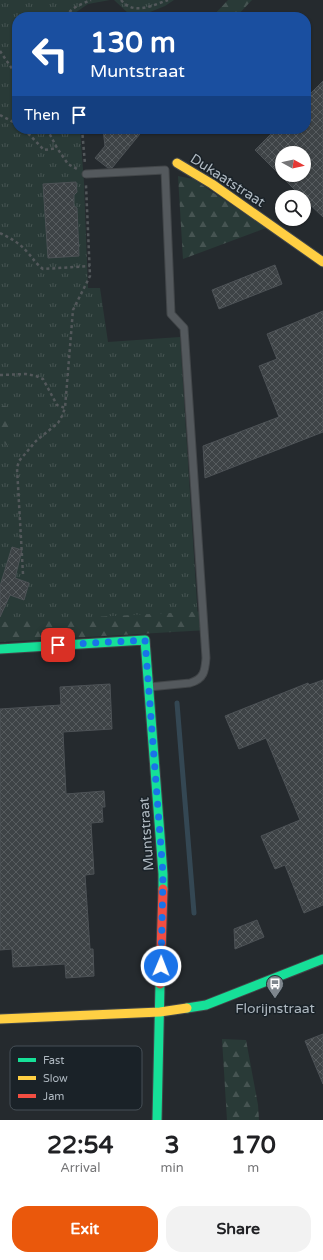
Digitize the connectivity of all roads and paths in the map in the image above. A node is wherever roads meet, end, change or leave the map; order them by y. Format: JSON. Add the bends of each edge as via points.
{"nodes":[{"id":1,"x":92,"y":0,"type":"edge"},
{"id":2,"x":121,"y":0,"type":"edge"},
{"id":3,"x":168,"y":0,"type":"edge"},
{"id":4,"x":69,"y":12,"type":"edge"},
{"id":5,"x":0,"y":52,"type":"edge"},
{"id":6,"x":12,"y":69,"type":"edge"},
{"id":7,"x":0,"y":115,"type":"edge"},
{"id":8,"x":12,"y":121,"type":"edge"},
{"id":9,"x":29,"y":134,"type":"edge"},
{"id":10,"x":50,"y":134,"type":"edge"},
{"id":11,"x":82,"y":134,"type":"edge"},
{"id":12,"x":57,"y":148,"type":"junction"},
{"id":13,"x":177,"y":163,"type":"dead end"},
{"id":14,"x":86,"y":174,"type":"junction"},
{"id":15,"x":0,"y":233,"type":"edge"},
{"id":16,"x":323,"y":262,"type":"edge"},
{"id":17,"x":90,"y":266,"type":"junction"},
{"id":18,"x":0,"y":375,"type":"edge"},
{"id":19,"x":65,"y":408,"type":"junction"},
{"id":20,"x":23,"y":574,"type":"dead end"},
{"id":21,"x":0,"y":649,"type":"edge"},
{"id":22,"x":149,"y":687,"type":"junction"},
{"id":23,"x":323,"y":959,"type":"edge"},
{"id":24,"x":160,"y":1012,"type":"junction"},
{"id":25,"x":0,"y":1019,"type":"edge"},
{"id":26,"x":157,"y":1120,"type":"edge"}],
"edges":[{"from":1,"to":4,"type":"path"},
{"from":2,"to":3,"type":"path","via":[[128,6],[143,9]]},
{"from":5,"to":6,"type":"path"},
{"from":7,"to":8,"type":"path"},
{"from":9,"to":12,"type":"path","via":[[44,150]]},
{"from":10,"to":12,"type":"path"},
{"from":11,"to":14,"type":"path"},
{"from":12,"to":14,"type":"path","via":[[68,164]]},
{"from":13,"to":16,"type":"street","name":"Dukaatstraat","via":[[212,184]]},
{"from":14,"to":17,"type":"path"},
{"from":14,"to":22,"type":"lane","via":[[165,170],[171,314],[184,328],[206,658],[205,671],[200,679],[190,683]]},
{"from":15,"to":17,"type":"path","via":[[17,242],[43,269]]},
{"from":17,"to":19,"type":"path","via":[[90,276],[73,310]]},
{"from":18,"to":19,"type":"path","via":[[26,374],[43,379],[57,405]]},
{"from":19,"to":20,"type":"path","via":[[58,423],[25,453],[17,468]]},
{"from":21,"to":22,"type":"street","name":"Muntstraat","via":[[145,640]]},
{"from":22,"to":24,"type":"street","name":"Muntstraat","via":[[163,874]]},
{"from":23,"to":24,"type":"street","via":[[206,1005]]},
{"from":24,"to":25,"type":"street"},
{"from":24,"to":26,"type":"street"}]}
